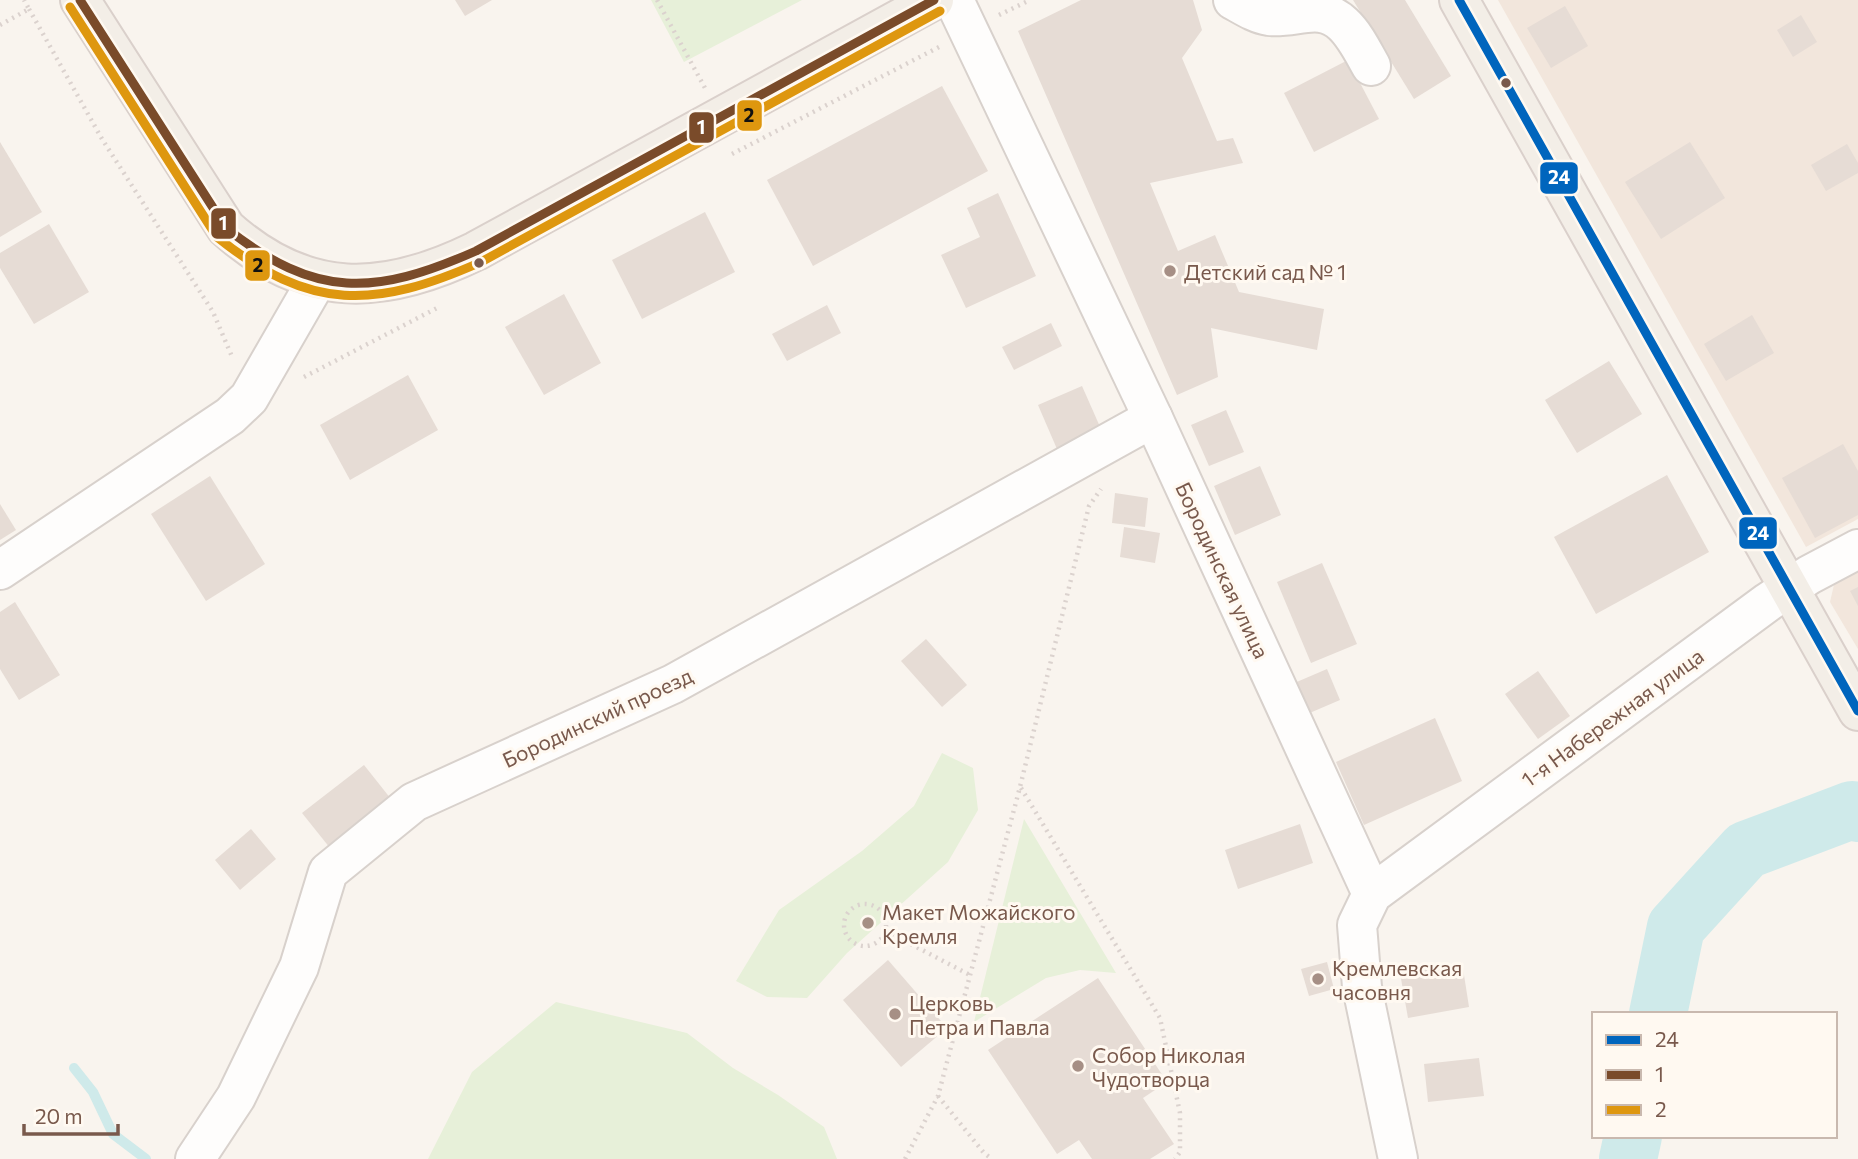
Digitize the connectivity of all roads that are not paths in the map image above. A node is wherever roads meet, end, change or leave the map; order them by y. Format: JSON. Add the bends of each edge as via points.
{"nodes":[{"id":1,"x":80,"y":0,"type":"edge"},
{"id":2,"x":934,"y":0,"type":"edge"},
{"id":3,"x":954,"y":0,"type":"edge"},
{"id":4,"x":1233,"y":0,"type":"edge"},
{"id":5,"x":1459,"y":0,"type":"edge"},
{"id":6,"x":1371,"y":66,"type":"dead end"},
{"id":7,"x":317,"y":280,"type":"junction"},
{"id":8,"x":1153,"y":418,"type":"junction"},
{"id":9,"x":1858,"y":549,"type":"edge"},
{"id":10,"x":0,"y":570,"type":"edge"},
{"id":11,"x":1790,"y":587,"type":"junction"},
{"id":12,"x":1858,"y":711,"type":"edge"},
{"id":13,"x":1372,"y":894,"type":"junction"},
{"id":14,"x":195,"y":1159,"type":"edge"},
{"id":15,"x":1398,"y":1159,"type":"edge"}],
"edges":[{"from":1,"to":7,"type":"main road","via":[[226,228],[268,261]]},
{"from":2,"to":7,"type":"main road","via":[[441,269],[402,281],[359,284]]},
{"from":3,"to":8,"type":"street","name":"Бородинская улица"},
{"from":4,"to":6,"type":"street","via":[[1269,16],[1327,13],[1344,24]]},
{"from":5,"to":11,"type":"main road"},
{"from":7,"to":10,"type":"street","via":[[250,398]]},
{"from":8,"to":13,"type":"street","name":"Бородинская улица"},
{"from":8,"to":14,"type":"street","name":"Бородинский проезд","via":[[673,684],[414,802],[328,872],[299,967],[236,1097]]},
{"from":9,"to":11,"type":"street","name":"1-я Набережная улица"},
{"from":11,"to":12,"type":"main road"},
{"from":11,"to":13,"type":"street","name":"1-я Набережная улица"},
{"from":13,"to":15,"type":"street","via":[[1357,925],[1362,987]]}]}
